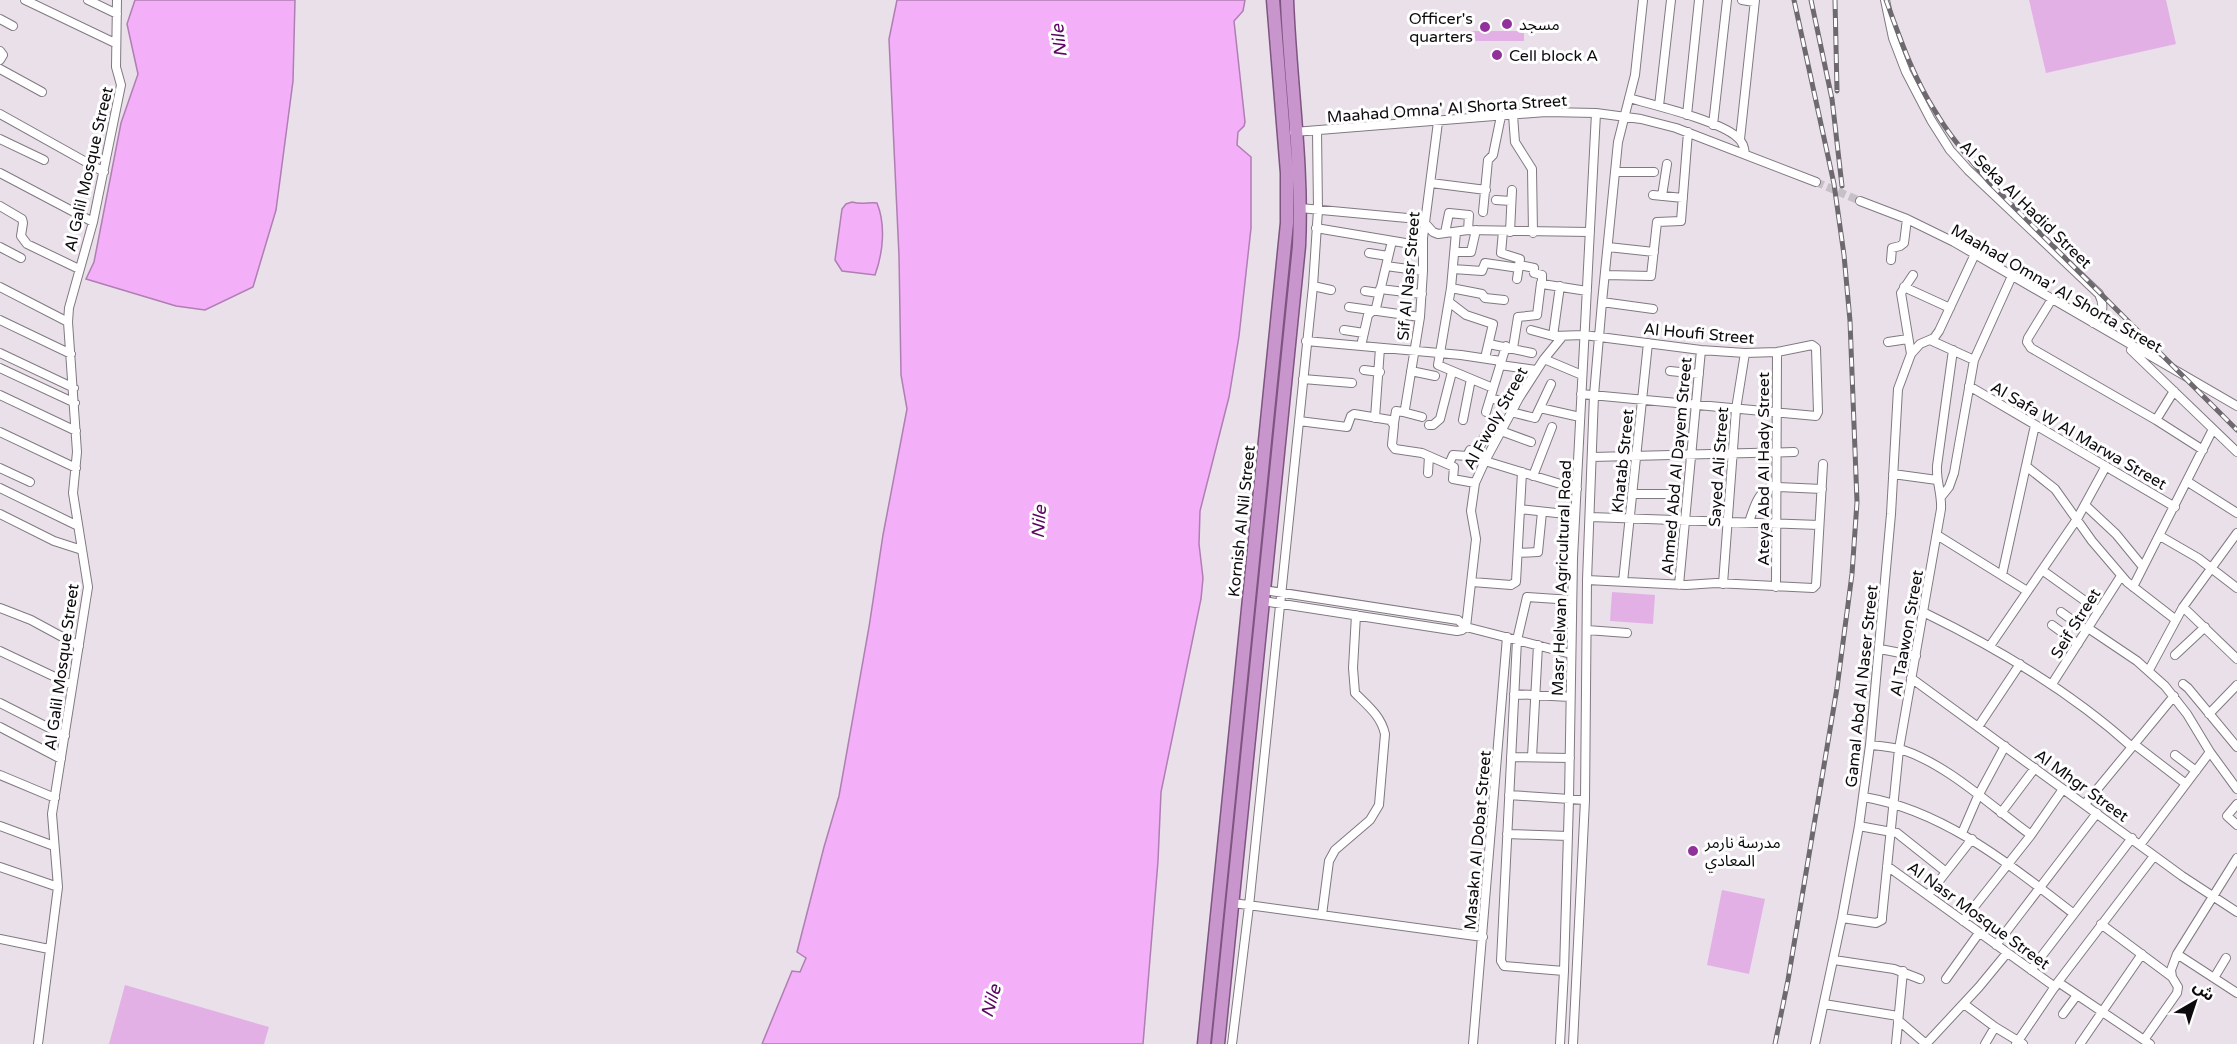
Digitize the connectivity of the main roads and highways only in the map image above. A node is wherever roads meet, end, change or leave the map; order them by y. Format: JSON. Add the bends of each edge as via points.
{"nodes":[{"id":1,"x":1273,"y":0,"type":"edge"},
{"id":2,"x":1287,"y":0,"type":"edge"},
{"id":3,"x":1204,"y":1043,"type":"edge"},
{"id":4,"x":1218,"y":1044,"type":"edge"}],
"edges":[{"from":1,"to":3,"type":"highway","name":"Kornish Al Nil Street","via":[[1284,132],[1285,248]]},
{"from":2,"to":4,"type":"highway","name":"Kornish Al Nil Street","via":[[1298,132],[1299,246]]},
{"from":3,"to":4,"type":"highway"}]}
